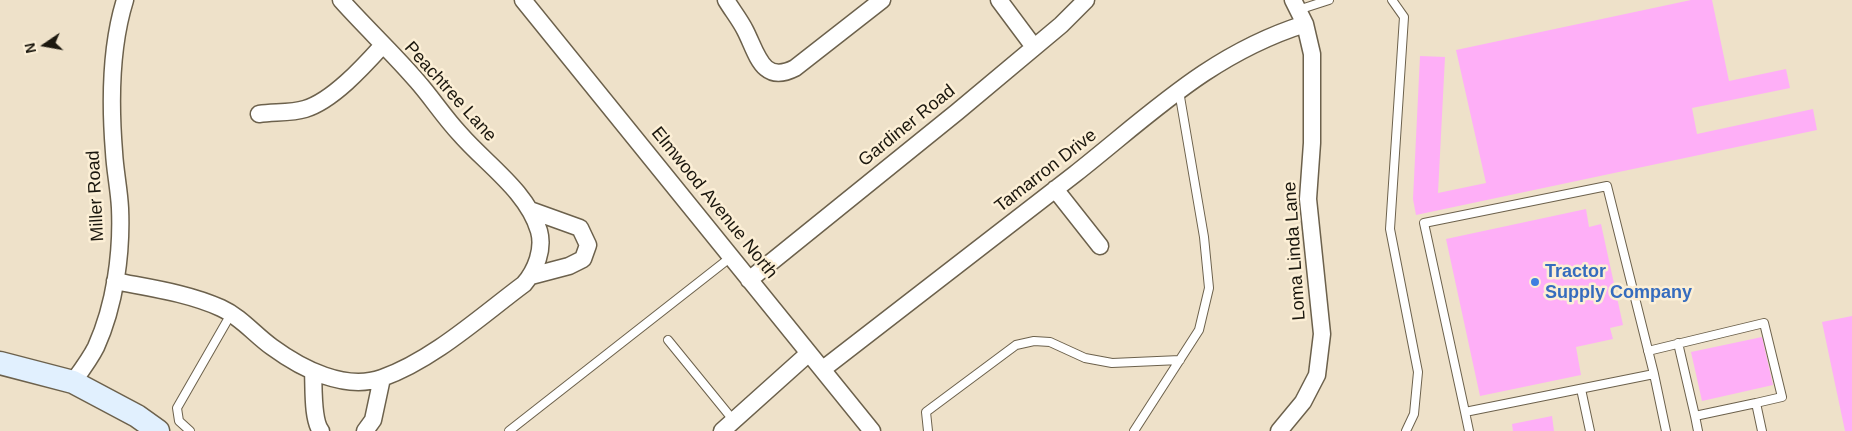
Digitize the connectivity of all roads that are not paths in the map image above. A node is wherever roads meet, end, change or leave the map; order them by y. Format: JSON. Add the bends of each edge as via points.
{"nodes":[{"id":1,"x":125,"y":0,"type":"edge"},
{"id":2,"x":341,"y":0,"type":"edge"},
{"id":3,"x":523,"y":0,"type":"edge"},
{"id":4,"x":726,"y":0,"type":"edge"},
{"id":5,"x":882,"y":0,"type":"edge"},
{"id":6,"x":999,"y":0,"type":"edge"},
{"id":7,"x":1086,"y":0,"type":"edge"},
{"id":8,"x":1329,"y":0,"type":"edge"},
{"id":9,"x":1392,"y":0,"type":"edge"},
{"id":10,"x":1299,"y":11,"type":"edge"},
{"id":11,"x":382,"y":46,"type":"junction"},
{"id":12,"x":1034,"y":47,"type":"junction"},
{"id":13,"x":1179,"y":90,"type":"junction"},
{"id":14,"x":259,"y":114,"type":"dead end"},
{"id":15,"x":1055,"y":189,"type":"junction"},
{"id":16,"x":530,"y":210,"type":"junction"},
{"id":17,"x":1100,"y":246,"type":"dead end"},
{"id":18,"x":731,"y":257,"type":"junction"},
{"id":19,"x":531,"y":276,"type":"junction"},
{"id":20,"x":749,"y":280,"type":"junction"},
{"id":21,"x":115,"y":281,"type":"junction"},
{"id":22,"x":231,"y":314,"type":"junction"},
{"id":23,"x":668,"y":340,"type":"dead end"},
{"id":24,"x":1678,"y":343,"type":"junction"},
{"id":25,"x":1648,"y":351,"type":"junction"},
{"id":26,"x":810,"y":353,"type":"junction"},
{"id":27,"x":1180,"y":360,"type":"junction"},
{"id":28,"x":0,"y":363,"type":"edge"},
{"id":29,"x":823,"y":369,"type":"junction"},
{"id":30,"x":313,"y":372,"type":"junction"},
{"id":31,"x":1654,"y":374,"type":"junction"},
{"id":32,"x":382,"y":378,"type":"junction"},
{"id":33,"x":73,"y":382,"type":"junction"},
{"id":34,"x":1581,"y":389,"type":"junction"},
{"id":35,"x":1756,"y":403,"type":"junction"},
{"id":36,"x":1465,"y":412,"type":"junction"},
{"id":37,"x":1695,"y":416,"type":"junction"},
{"id":38,"x":730,"y":427,"type":"edge"},
{"id":39,"x":158,"y":431,"type":"edge"},
{"id":40,"x":190,"y":431,"type":"edge"},
{"id":41,"x":320,"y":431,"type":"edge"},
{"id":42,"x":365,"y":431,"type":"edge"},
{"id":43,"x":509,"y":431,"type":"edge"},
{"id":44,"x":872,"y":431,"type":"edge"},
{"id":45,"x":928,"y":431,"type":"edge"},
{"id":46,"x":1134,"y":431,"type":"edge"},
{"id":47,"x":1279,"y":431,"type":"edge"},
{"id":48,"x":1406,"y":431,"type":"edge"},
{"id":49,"x":1469,"y":431,"type":"edge"},
{"id":50,"x":1590,"y":431,"type":"edge"},
{"id":51,"x":1666,"y":431,"type":"edge"},
{"id":52,"x":1698,"y":431,"type":"edge"},
{"id":53,"x":1762,"y":431,"type":"edge"}],
"edges":[{"from":1,"to":21,"type":"street","name":"Miller Road","via":[[114,56],[114,152],[120,208],[120,246]]},
{"from":2,"to":11,"type":"street","name":"Peachtree Lane"},
{"from":3,"to":18,"type":"street","name":"Elmwood Avenue North"},
{"from":4,"to":5,"type":"street","via":[[746,30],[753,51],[768,70],[776,74],[795,68]]},
{"from":6,"to":12,"type":"street"},
{"from":7,"to":12,"type":"street","name":"Gardiner Road"},
{"from":8,"to":10,"type":"lane"},
{"from":9,"to":48,"type":"lane","via":[[1404,17],[1390,229],[1418,372],[1414,414]]},
{"from":10,"to":13,"type":"street","name":"Tamarron Drive"},
{"from":10,"to":47,"type":"street","name":"Loma Linda Lane","via":[[1312,54],[1308,199],[1322,334],[1316,375],[1303,402]]},
{"from":11,"to":14,"type":"street","via":[[361,69],[320,103],[305,110]]},
{"from":11,"to":16,"type":"street","name":"Peachtree Lane"},
{"from":12,"to":20,"type":"street","name":"Gardiner Road"},
{"from":13,"to":15,"type":"street","name":"Tamarron Drive"},
{"from":13,"to":27,"type":"lane","via":[[1204,237],[1209,288],[1199,330]]},
{"from":15,"to":17,"type":"street"},
{"from":15,"to":29,"type":"street","name":"Tamarron Drive"},
{"from":16,"to":19,"type":"street","name":"Peachtree Lane","via":[[539,232],[540,248]]},
{"from":16,"to":19,"type":"street","name":"Peachtree Lane","via":[[580,228],[588,244],[583,259]]},
{"from":18,"to":20,"type":"street","name":"Elmwood Avenue North"},
{"from":18,"to":43,"type":"lane"},
{"from":19,"to":32,"type":"street","name":"Peachtree Lane","via":[[433,351]]},
{"from":20,"to":26,"type":"street","name":"Elmwood Avenue North"},
{"from":21,"to":22,"type":"street","name":"Peachtree Lane","via":[[175,293]]},
{"from":21,"to":33,"type":"street","name":"Miller Road","via":[[96,347]]},
{"from":22,"to":30,"type":"street","name":"Peachtree Lane","via":[[273,348]]},
{"from":22,"to":40,"type":"lane","via":[[177,408],[179,420]]},
{"from":23,"to":38,"type":"lane"},
{"from":24,"to":25,"type":"lane"},
{"from":24,"to":35,"type":"lane","via":[[1764,323],[1782,397]]},
{"from":24,"to":37,"type":"lane"},
{"from":25,"to":31,"type":"lane"},
{"from":25,"to":36,"type":"lane","via":[[1608,186],[1424,223]]},
{"from":26,"to":29,"type":"street","name":"Elmwood Avenue North"},
{"from":26,"to":38,"type":"street"},
{"from":27,"to":45,"type":"lane","via":[[1112,363],[1085,358],[1050,342],[1016,345],[926,412]]},
{"from":27,"to":46,"type":"lane"},
{"from":28,"to":33,"type":"street"},
{"from":29,"to":44,"type":"street","name":"Elmwood Avenue North"},
{"from":30,"to":32,"type":"street","name":"Peachtree Lane","via":[[334,379],[368,381]]},
{"from":30,"to":41,"type":"street","via":[[315,411]]},
{"from":31,"to":34,"type":"lane"},
{"from":31,"to":51,"type":"lane"},
{"from":32,"to":42,"type":"street","via":[[373,420]]},
{"from":33,"to":39,"type":"street","via":[[137,416]]},
{"from":34,"to":36,"type":"lane"},
{"from":34,"to":50,"type":"lane"},
{"from":35,"to":37,"type":"lane"},
{"from":35,"to":53,"type":"lane"},
{"from":36,"to":49,"type":"lane"},
{"from":37,"to":52,"type":"lane"}]}
